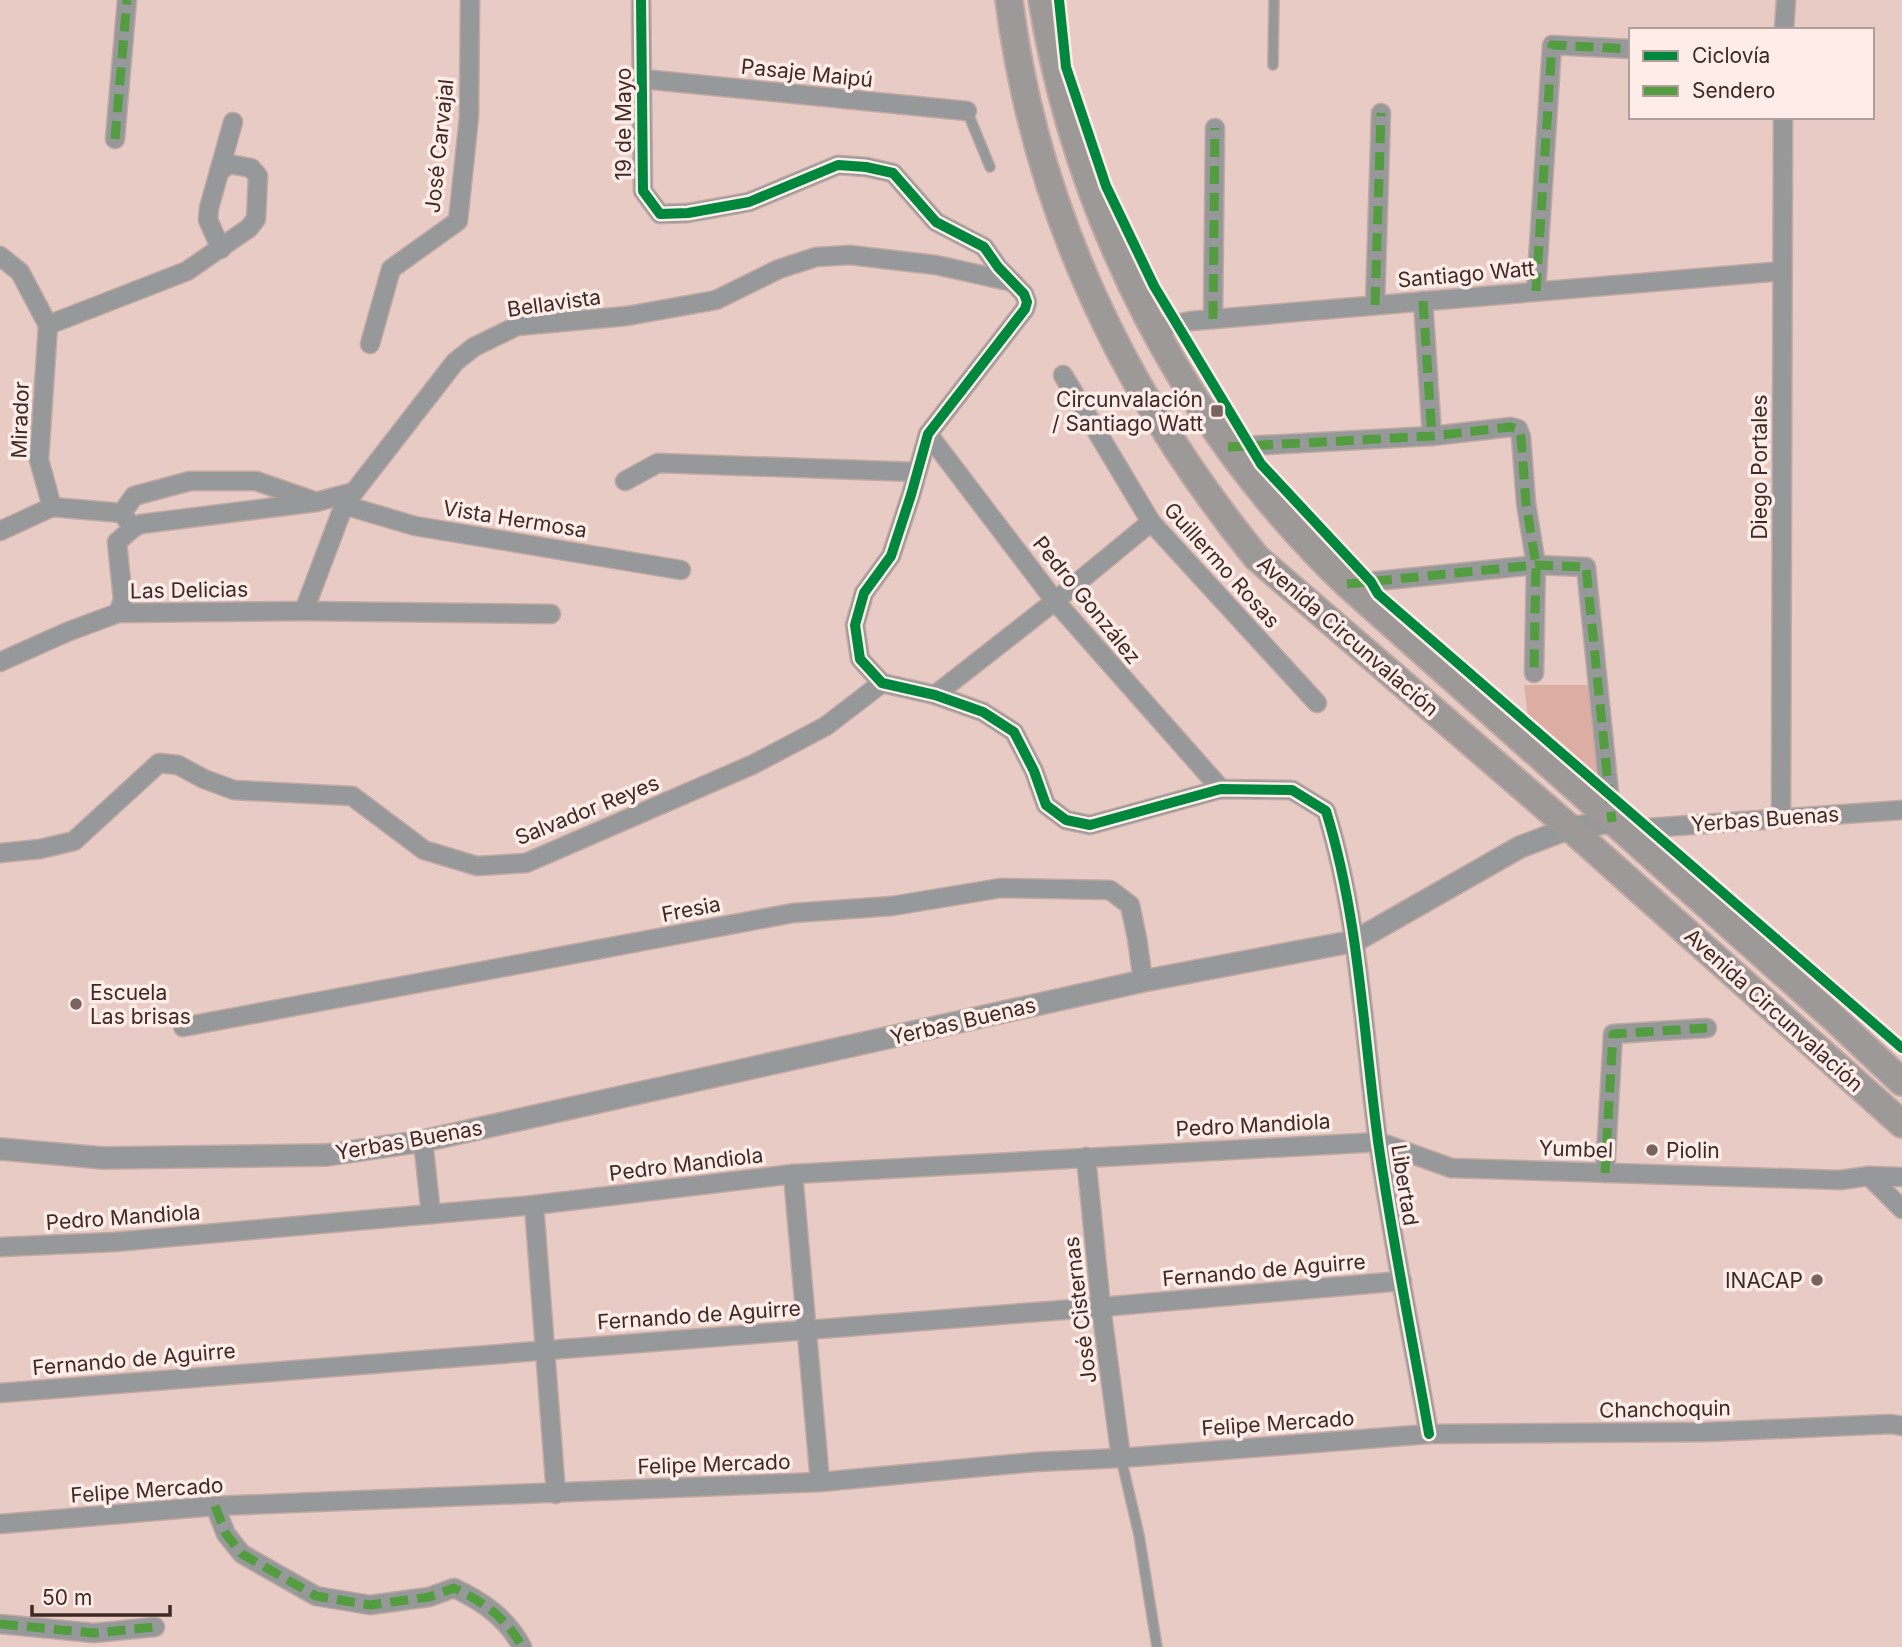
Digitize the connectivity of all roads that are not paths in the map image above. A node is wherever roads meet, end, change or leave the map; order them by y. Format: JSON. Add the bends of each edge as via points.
{"nodes":[{"id":1,"x":127,"y":0,"type":"edge"},
{"id":2,"x":470,"y":0,"type":"edge"},
{"id":3,"x":640,"y":0,"type":"edge"},
{"id":4,"x":1009,"y":0,"type":"edge"},
{"id":5,"x":1042,"y":0,"type":"edge"},
{"id":6,"x":1273,"y":0,"type":"edge"},
{"id":7,"x":1786,"y":0,"type":"edge"},
{"id":8,"x":1784,"y":28,"type":"edge"},
{"id":9,"x":1629,"y":49,"type":"edge"},
{"id":10,"x":1273,"y":65,"type":"dead end"},
{"id":11,"x":643,"y":79,"type":"junction"},
{"id":12,"x":967,"y":111,"type":"joint"},
{"id":13,"x":1381,"y":113,"type":"dead end"},
{"id":14,"x":1783,"y":119,"type":"edge"},
{"id":15,"x":233,"y":122,"type":"dead end"},
{"id":16,"x":1215,"y":128,"type":"dead end"},
{"id":17,"x":116,"y":139,"type":"dead end"},
{"id":18,"x":990,"y":167,"type":"dead end"},
{"id":19,"x":219,"y":172,"type":"junction"},
{"id":20,"x":221,"y":249,"type":"junction"},
{"id":21,"x":0,"y":257,"type":"edge"},
{"id":22,"x":1782,"y":271,"type":"junction"},
{"id":23,"x":1013,"y":282,"type":"junction"},
{"id":24,"x":1536,"y":291,"type":"junction"},
{"id":25,"x":1423,"y":301,"type":"junction"},
{"id":26,"x":1375,"y":305,"type":"junction"},
{"id":27,"x":1213,"y":319,"type":"junction"},
{"id":28,"x":1105,"y":324,"type":"junction"},
{"id":29,"x":48,"y":325,"type":"junction"},
{"id":30,"x":1154,"y":328,"type":"junction"},
{"id":31,"x":370,"y":344,"type":"dead end"},
{"id":32,"x":1063,"y":375,"type":"dead end"},
{"id":33,"x":928,"y":433,"type":"junction"},
{"id":34,"x":1432,"y":436,"type":"junction"},
{"id":35,"x":1228,"y":447,"type":"junction"},
{"id":36,"x":918,"y":472,"type":"junction"},
{"id":37,"x":625,"y":481,"type":"dead end"},
{"id":38,"x":349,"y":499,"type":"junction"},
{"id":39,"x":316,"y":502,"type":"junction"},
{"id":40,"x":52,"y":506,"type":"junction"},
{"id":41,"x":122,"y":513,"type":"junction"},
{"id":42,"x":1151,"y":522,"type":"junction"},
{"id":43,"x":133,"y":528,"type":"junction"},
{"id":44,"x":0,"y":531,"type":"edge"},
{"id":45,"x":1536,"y":565,"type":"junction"},
{"id":46,"x":681,"y":570,"type":"dead end"},
{"id":47,"x":1347,"y":584,"type":"junction"},
{"id":48,"x":1055,"y":601,"type":"junction"},
{"id":49,"x":304,"y":611,"type":"junction"},
{"id":50,"x":118,"y":614,"type":"junction"},
{"id":51,"x":551,"y":614,"type":"dead end"},
{"id":52,"x":0,"y":662,"type":"edge"},
{"id":53,"x":1534,"y":673,"type":"dead end"},
{"id":54,"x":882,"y":683,"type":"junction"},
{"id":55,"x":935,"y":695,"type":"junction"},
{"id":56,"x":1317,"y":704,"type":"dead end"},
{"id":57,"x":1221,"y":789,"type":"junction"},
{"id":58,"x":1902,"y":810,"type":"edge"},
{"id":59,"x":1781,"y":818,"type":"junction"},
{"id":60,"x":1612,"y":822,"type":"junction"},
{"id":61,"x":1570,"y":828,"type":"junction"},
{"id":62,"x":0,"y":853,"type":"edge"},
{"id":63,"x":1355,"y":941,"type":"junction"},
{"id":64,"x":1143,"y":981,"type":"junction"},
{"id":65,"x":183,"y":1027,"type":"dead end"},
{"id":66,"x":1707,"y":1028,"type":"dead end"},
{"id":67,"x":1902,"y":1082,"type":"edge"},
{"id":68,"x":1902,"y":1124,"type":"edge"},
{"id":69,"x":423,"y":1141,"type":"junction"},
{"id":70,"x":1378,"y":1142,"type":"junction"},
{"id":71,"x":0,"y":1149,"type":"edge"},
{"id":72,"x":1086,"y":1157,"type":"junction"},
{"id":73,"x":1605,"y":1173,"type":"junction"},
{"id":74,"x":793,"y":1174,"type":"junction"},
{"id":75,"x":1869,"y":1176,"type":"junction"},
{"id":76,"x":1902,"y":1177,"type":"edge"},
{"id":77,"x":534,"y":1205,"type":"junction"},
{"id":78,"x":1902,"y":1209,"type":"edge"},
{"id":79,"x":431,"y":1214,"type":"junction"},
{"id":80,"x":0,"y":1247,"type":"edge"},
{"id":81,"x":1402,"y":1281,"type":"junction"},
{"id":82,"x":1101,"y":1307,"type":"junction"},
{"id":83,"x":808,"y":1330,"type":"junction"},
{"id":84,"x":547,"y":1350,"type":"junction"},
{"id":85,"x":0,"y":1393,"type":"edge"},
{"id":86,"x":1902,"y":1426,"type":"edge"},
{"id":87,"x":1429,"y":1434,"type":"junction"},
{"id":88,"x":1121,"y":1458,"type":"junction"},
{"id":89,"x":820,"y":1482,"type":"junction"},
{"id":90,"x":556,"y":1494,"type":"junction"},
{"id":91,"x":215,"y":1506,"type":"junction"},
{"id":92,"x":0,"y":1524,"type":"edge"},
{"id":93,"x":0,"y":1624,"type":"edge"},
{"id":94,"x":155,"y":1627,"type":"dead end"},
{"id":95,"x":522,"y":1647,"type":"edge"},
{"id":96,"x":1157,"y":1647,"type":"edge"}],
"edges":[{"from":1,"to":17,"type":"street"},
{"from":2,"to":31,"type":"street","name":"José Carvajal","via":[[469,117],[458,221],[391,269]]},
{"from":3,"to":11,"type":"street","name":"19 de Mayo"},
{"from":4,"to":28,"type":"main road","name":"Avenida Circunvalación","via":[[1020,70],[1046,173]]},
{"from":5,"to":30,"type":"main road","name":"Avenida Circunvalación","via":[[1065,106],[1093,192]]},
{"from":6,"to":10,"type":"lane"},
{"from":7,"to":8,"type":"street"},
{"from":9,"to":24,"type":"street","via":[[1552,46]]},
{"from":11,"to":12,"type":"street","name":"Pasaje Maipú"},
{"from":11,"to":23,"type":"street","name":"19 de Mayo","via":[[643,191],[660,214],[749,202],[838,166],[866,167],[893,173],[936,222],[984,247]]},
{"from":12,"to":18,"type":"lane"},
{"from":13,"to":26,"type":"street"},
{"from":14,"to":22,"type":"street","name":"Diego Portales"},
{"from":15,"to":19,"type":"street"},
{"from":16,"to":27,"type":"street"},
{"from":19,"to":20,"type":"street","via":[[208,220]]},
{"from":19,"to":20,"type":"street","via":[[229,164],[251,167],[258,176],[256,219]]},
{"from":20,"to":29,"type":"street","via":[[187,271]]},
{"from":21,"to":29,"type":"street","via":[[20,272]]},
{"from":22,"to":24,"type":"street","name":"Santiago Watt"},
{"from":22,"to":59,"type":"street","name":"Diego Portales"},
{"from":23,"to":33,"type":"street","via":[[1024,293],[1025,309]]},
{"from":23,"to":38,"type":"street","name":"Bellavista","via":[[936,265],[850,255],[816,257],[779,269],[716,300],[627,316],[517,326],[455,362]]},
{"from":24,"to":25,"type":"street","name":"Santiago Watt"},
{"from":25,"to":26,"type":"street","name":"Santiago Watt"},
{"from":25,"to":34,"type":"street"},
{"from":26,"to":27,"type":"street","name":"Santiago Watt"},
{"from":27,"to":30,"type":"street","name":"Santiago Watt"},
{"from":28,"to":30,"type":"main road"},
{"from":28,"to":61,"type":"main road","name":"Avenida Circunvalación","via":[[1173,446],[1258,558]]},
{"from":29,"to":40,"type":"street","name":"Mirador","via":[[39,460]]},
{"from":30,"to":35,"type":"main road","name":"Avenida Circunvalación"},
{"from":32,"to":42,"type":"street","name":"Guillermo Rosas"},
{"from":33,"to":36,"type":"street"},
{"from":33,"to":48,"type":"street","name":"Pedro González"},
{"from":34,"to":35,"type":"street"},
{"from":34,"to":45,"type":"street","via":[[1518,429]]},
{"from":35,"to":47,"type":"main road","name":"Avenida Circunvalación","via":[[1284,519]]},
{"from":36,"to":37,"type":"street","via":[[659,463]]},
{"from":36,"to":54,"type":"street","via":[[891,556],[864,593],[855,625],[860,659]]},
{"from":38,"to":39,"type":"street"},
{"from":38,"to":46,"type":"street","name":"Vista Hermosa","via":[[415,526]]},
{"from":38,"to":49,"type":"street"},
{"from":39,"to":41,"type":"street","via":[[256,481],[190,481],[135,496]]},
{"from":39,"to":43,"type":"street"},
{"from":40,"to":41,"type":"street"},
{"from":40,"to":44,"type":"street"},
{"from":41,"to":43,"type":"street"},
{"from":42,"to":48,"type":"street"},
{"from":42,"to":56,"type":"street","name":"Guillermo Rosas"},
{"from":43,"to":50,"type":"street","via":[[117,542],[123,600]]},
{"from":45,"to":47,"type":"street"},
{"from":45,"to":53,"type":"street"},
{"from":45,"to":60,"type":"street","via":[[1586,567]]},
{"from":47,"to":60,"type":"main road","name":"Avenida Circunvalación"},
{"from":48,"to":55,"type":"street"},
{"from":48,"to":57,"type":"street","name":"Pedro González"},
{"from":49,"to":50,"type":"street","name":"Las Delicias"},
{"from":49,"to":51,"type":"street","name":"Las Delicias"},
{"from":50,"to":52,"type":"street","name":"Las Delicias"},
{"from":54,"to":55,"type":"street"},
{"from":54,"to":62,"type":"street","name":"Salvador Reyes","via":[[826,726],[754,764],[526,863],[477,866],[424,850],[352,796],[234,790],[178,765],[159,763],[74,841]]},
{"from":55,"to":57,"type":"street","via":[[983,712],[1014,732],[1046,805],[1066,820],[1090,825]]},
{"from":57,"to":63,"type":"street","via":[[1292,790],[1325,811],[1339,854]]},
{"from":58,"to":59,"type":"street","name":"Yerbas Buenas"},
{"from":59,"to":60,"type":"street","name":"Yerbas Buenas","via":[[1648,828]]},
{"from":60,"to":61,"type":"street","name":"Yerbas Buenas"},
{"from":60,"to":67,"type":"main road","name":"Avenida Circunvalación"},
{"from":61,"to":63,"type":"street","name":"Yerbas Buenas","via":[[1520,847]]},
{"from":61,"to":68,"type":"main road","name":"Avenida Circunvalación"},
{"from":63,"to":64,"type":"street","name":"Yerbas Buenas"},
{"from":63,"to":70,"type":"street","name":"Libertad"},
{"from":64,"to":65,"type":"street","name":"Fresia","via":[[1130,905],[1111,890],[1001,888],[892,906],[793,913]]},
{"from":64,"to":69,"type":"street","name":"Yerbas Buenas"},
{"from":66,"to":73,"type":"street","via":[[1613,1034]]},
{"from":69,"to":71,"type":"street","name":"Yerbas Buenas","via":[[327,1154],[103,1158]]},
{"from":69,"to":79,"type":"street"},
{"from":70,"to":72,"type":"street","name":"Pedro Mandiola"},
{"from":70,"to":73,"type":"street","name":"Yumbel","via":[[1451,1168]]},
{"from":70,"to":81,"type":"street","name":"Libertad"},
{"from":72,"to":74,"type":"street","name":"Pedro Mandiola"},
{"from":72,"to":82,"type":"street","name":"José Cisternas"},
{"from":73,"to":75,"type":"street","name":"Yumbel","via":[[1840,1180]]},
{"from":74,"to":77,"type":"street","name":"Pedro Mandiola"},
{"from":74,"to":83,"type":"street"},
{"from":75,"to":76,"type":"street","name":"Yumbel"},
{"from":75,"to":78,"type":"street"},
{"from":77,"to":79,"type":"street","name":"Pedro Mandiola"},
{"from":77,"to":84,"type":"street"},
{"from":79,"to":80,"type":"street","name":"Pedro Mandiola","via":[[114,1242]]},
{"from":81,"to":82,"type":"street","name":"Fernando de Aguirre"},
{"from":81,"to":87,"type":"street","name":"Libertad"},
{"from":82,"to":83,"type":"street","name":"Fernando de Aguirre"},
{"from":82,"to":88,"type":"street","name":"José Cisternas"},
{"from":83,"to":84,"type":"street","name":"Fernando de Aguirre"},
{"from":83,"to":89,"type":"street"},
{"from":84,"to":85,"type":"street","name":"Fernando de Aguirre"},
{"from":84,"to":90,"type":"street"},
{"from":86,"to":87,"type":"street","name":"Chanchoquin"},
{"from":87,"to":88,"type":"street","name":"Felipe Mercado"},
{"from":88,"to":89,"type":"street","name":"Felipe Mercado"},
{"from":88,"to":96,"type":"lane"},
{"from":89,"to":90,"type":"street","name":"Felipe Mercado"},
{"from":90,"to":91,"type":"street","name":"Felipe Mercado"},
{"from":91,"to":92,"type":"street","name":"Felipe Mercado"},
{"from":91,"to":95,"type":"street","via":[[226,1534],[242,1554],[316,1596],[370,1605],[429,1597],[454,1588],[499,1616]]},
{"from":93,"to":94,"type":"street","via":[[94,1633]]}]}
